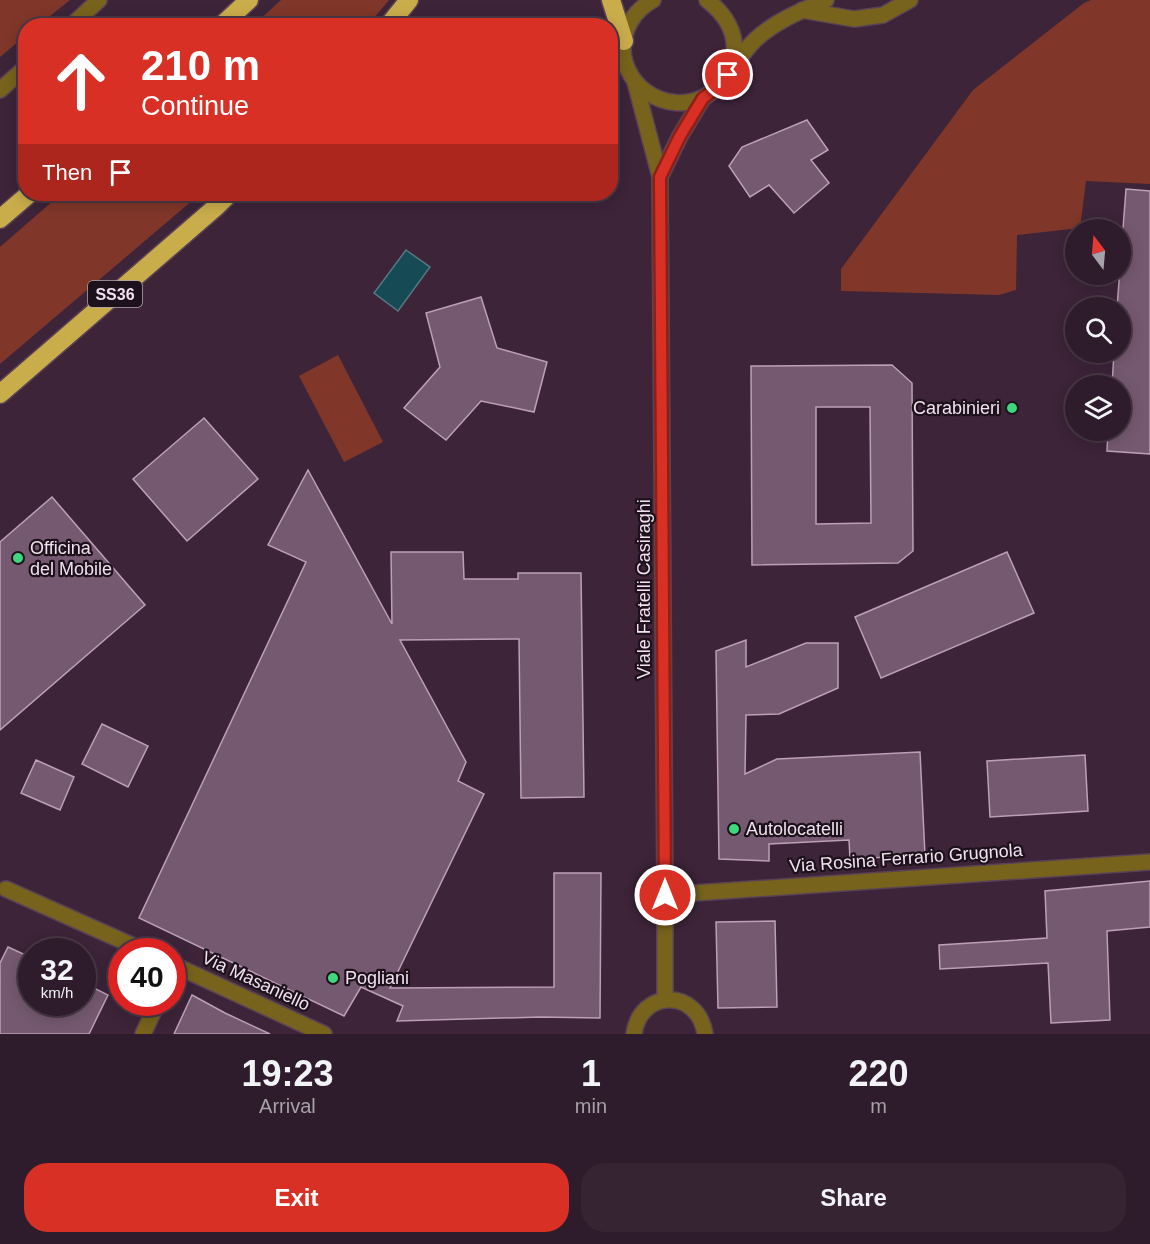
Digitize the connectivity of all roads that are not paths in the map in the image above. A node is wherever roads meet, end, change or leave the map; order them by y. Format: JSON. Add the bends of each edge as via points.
{"nodes":[{"id":1,"x":99,"y":0,"type":"edge"},
{"id":2,"x":249,"y":0,"type":"edge"},
{"id":3,"x":409,"y":0,"type":"edge"},
{"id":4,"x":611,"y":0,"type":"edge"},
{"id":5,"x":652,"y":0,"type":"edge"},
{"id":6,"x":707,"y":0,"type":"edge"},
{"id":7,"x":726,"y":0,"type":"edge"},
{"id":8,"x":826,"y":0,"type":"edge"},
{"id":9,"x":910,"y":0,"type":"edge"},
{"id":10,"x":802,"y":10,"type":"junction"},
{"id":11,"x":80,"y":18,"type":"edge"},
{"id":12,"x":230,"y":18,"type":"edge"},
{"id":13,"x":394,"y":18,"type":"edge"},
{"id":14,"x":617,"y":18,"type":"edge"},
{"id":15,"x":618,"y":22,"type":"edge"},
{"id":16,"x":624,"y":41,"type":"junction"},
{"id":17,"x":18,"y":74,"type":"edge"},
{"id":18,"x":728,"y":75,"type":"junction"},
{"id":19,"x":635,"y":82,"type":"junction"},
{"id":20,"x":0,"y":90,"type":"edge"},
{"id":21,"x":703,"y":98,"type":"junction"},
{"id":22,"x":660,"y":177,"type":"junction"},
{"id":23,"x":21,"y":201,"type":"edge"},
{"id":24,"x":222,"y":201,"type":"edge"},
{"id":25,"x":0,"y":219,"type":"edge"},
{"id":26,"x":0,"y":394,"type":"edge"},
{"id":27,"x":1150,"y":862,"type":"edge"},
{"id":28,"x":6,"y":890,"type":"dead end"},
{"id":29,"x":665,"y":895,"type":"junction"},
{"id":30,"x":115,"y":938,"type":"edge"},
{"id":31,"x":186,"y":973,"type":"edge"},
{"id":32,"x":665,"y":1000,"type":"junction"},
{"id":33,"x":151,"y":1016,"type":"edge"},
{"id":34,"x":143,"y":1034,"type":"edge"},
{"id":35,"x":324,"y":1034,"type":"edge"},
{"id":36,"x":634,"y":1034,"type":"edge"},
{"id":37,"x":705,"y":1034,"type":"edge"}],
"edges":[{"from":1,"to":11,"type":"street"},
{"from":2,"to":12,"type":"highway"},
{"from":3,"to":13,"type":"highway"},
{"from":4,"to":14,"type":"highway"},
{"from":5,"to":16,"type":"street","via":[[630,21]]},
{"from":6,"to":7,"type":"street"},
{"from":6,"to":18,"type":"street","via":[[724,14],[733,33],[734,54]]},
{"from":8,"to":10,"type":"street","name":"Viale Fratelli Casiraghi"},
{"from":9,"to":10,"type":"street","via":[[883,15],[854,19]]},
{"from":10,"to":18,"type":"street","name":"Viale Fratelli Casiraghi","via":[[754,40]]},
{"from":15,"to":16,"type":"highway"},
{"from":16,"to":19,"type":"street","name":"Viale Fratelli Casiraghi","via":[[625,62]]},
{"from":17,"to":20,"type":"street"},
{"from":18,"to":21,"type":"street","name":"Viale Fratelli Casiraghi"},
{"from":19,"to":21,"type":"street","via":[[666,102],[685,103]]},
{"from":19,"to":22,"type":"street","name":"Viale Fratelli Casiraghi"},
{"from":21,"to":22,"type":"street","name":"Viale Fratelli Casiraghi"},
{"from":22,"to":29,"type":"street","name":"Viale Fratelli Casiraghi"},
{"from":23,"to":25,"type":"highway"},
{"from":24,"to":26,"type":"highway","number":"SS36"},
{"from":27,"to":29,"type":"street","name":"Via Rosina Ferrario Grugnola"},
{"from":28,"to":30,"type":"street"},
{"from":29,"to":32,"type":"street","name":"Viale Fratelli Casiraghi"},
{"from":31,"to":35,"type":"street","name":"Via Masaniello"},
{"from":32,"to":36,"type":"street","via":[[643,1012]]},
{"from":32,"to":37,"type":"street","via":[[678,1001],[698,1013]]},
{"from":33,"to":34,"type":"street"}]}
